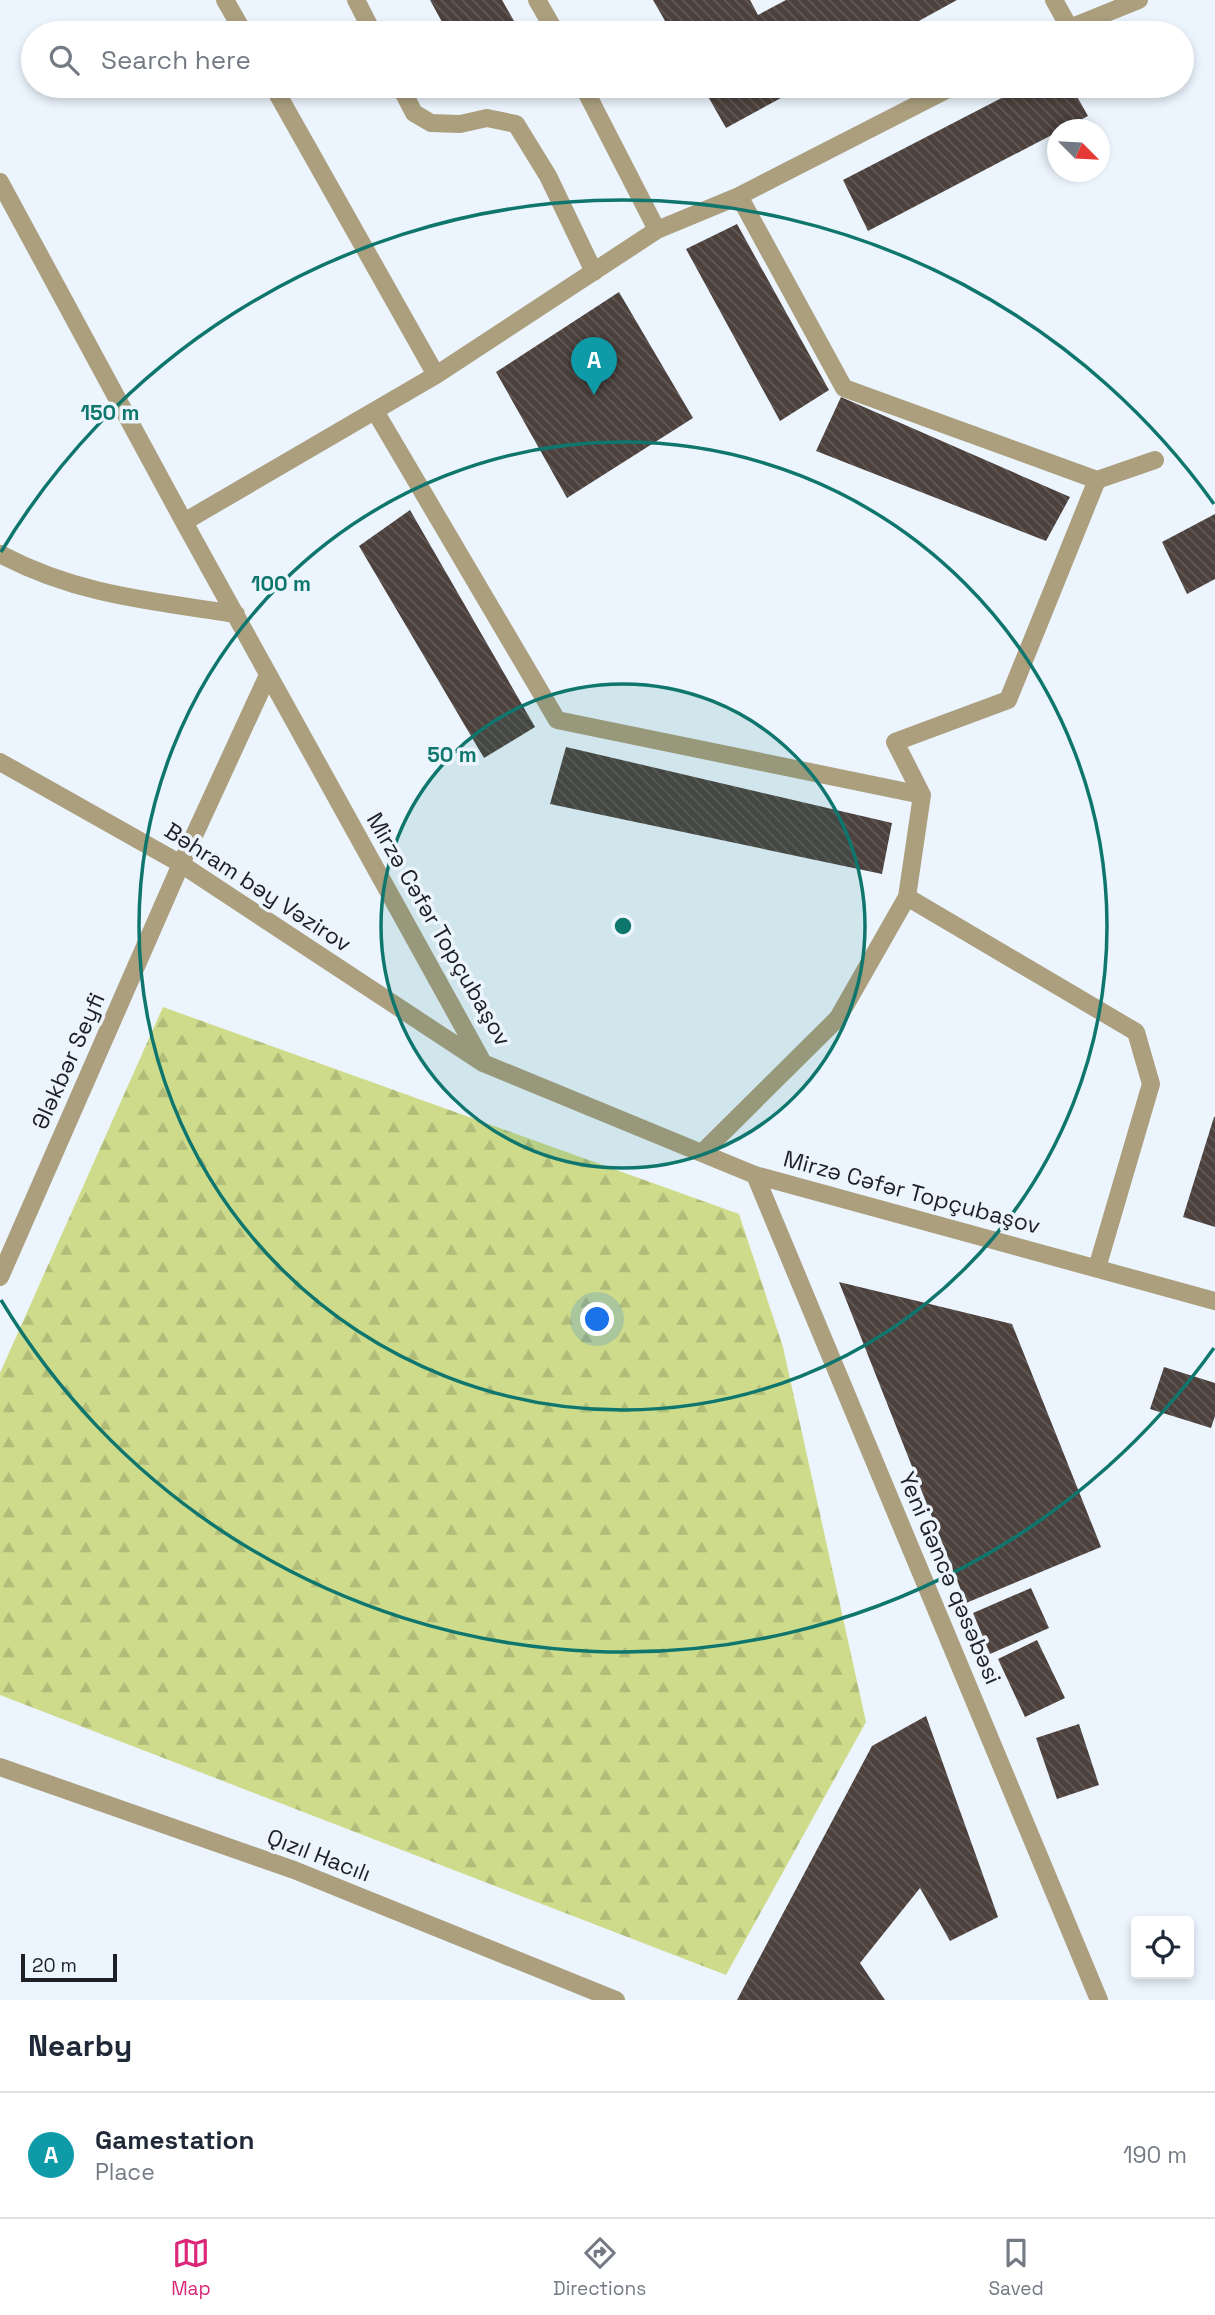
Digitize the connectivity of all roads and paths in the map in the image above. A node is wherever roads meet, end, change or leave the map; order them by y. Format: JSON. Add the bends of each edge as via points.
{"nodes":[{"id":1,"x":225,"y":0,"type":"edge"},
{"id":2,"x":356,"y":0,"type":"edge"},
{"id":3,"x":537,"y":0,"type":"edge"},
{"id":4,"x":1054,"y":0,"type":"edge"},
{"id":5,"x":1139,"y":0,"type":"edge"},
{"id":6,"x":236,"y":21,"type":"edge"},
{"id":7,"x":367,"y":21,"type":"edge"},
{"id":8,"x":549,"y":21,"type":"edge"},
{"id":9,"x":1060,"y":21,"type":"edge"},
{"id":10,"x":1086,"y":21,"type":"edge"},
{"id":11,"x":280,"y":98,"type":"edge"},
{"id":12,"x":406,"y":98,"type":"edge"},
{"id":13,"x":589,"y":98,"type":"edge"},
{"id":14,"x":931,"y":98,"type":"edge"},
{"id":15,"x":0,"y":182,"type":"edge"},
{"id":16,"x":739,"y":196,"type":"junction"},
{"id":17,"x":657,"y":230,"type":"junction"},
{"id":18,"x":594,"y":272,"type":"junction"},
{"id":19,"x":436,"y":376,"type":"junction"},
{"id":20,"x":375,"y":411,"type":"junction"},
{"id":21,"x":1155,"y":460,"type":"dead end"},
{"id":22,"x":1097,"y":481,"type":"junction"},
{"id":23,"x":184,"y":522,"type":"junction"},
{"id":24,"x":0,"y":554,"type":"edge"},
{"id":25,"x":236,"y":614,"type":"junction"},
{"id":26,"x":268,"y":675,"type":"junction"},
{"id":27,"x":0,"y":762,"type":"edge"},
{"id":28,"x":922,"y":795,"type":"junction"},
{"id":29,"x":181,"y":864,"type":"junction"},
{"id":30,"x":906,"y":897,"type":"junction"},
{"id":31,"x":483,"y":1063,"type":"junction"},
{"id":32,"x":702,"y":1153,"type":"junction"},
{"id":33,"x":755,"y":1175,"type":"junction"},
{"id":34,"x":1097,"y":1268,"type":"junction"},
{"id":35,"x":1,"y":1270,"type":"edge"},
{"id":36,"x":1215,"y":1301,"type":"edge"},
{"id":37,"x":0,"y":1768,"type":"edge"},
{"id":38,"x":617,"y":2000,"type":"edge"},
{"id":39,"x":1099,"y":2000,"type":"edge"}],
"edges":[{"from":1,"to":6,"type":"street"},
{"from":2,"to":7,"type":"street"},
{"from":3,"to":8,"type":"street"},
{"from":4,"to":9,"type":"street"},
{"from":5,"to":10,"type":"street"},
{"from":11,"to":19,"type":"street"},
{"from":12,"to":18,"type":"street","via":[[414,113],[431,123],[460,124],[487,118],[516,124],[548,176]]},
{"from":13,"to":17,"type":"street"},
{"from":14,"to":16,"type":"street"},
{"from":15,"to":23,"type":"street","name":"Mirzə Cəfər Topçubaşov"},
{"from":16,"to":17,"type":"street"},
{"from":16,"to":22,"type":"street","via":[[844,388]]},
{"from":17,"to":18,"type":"street"},
{"from":18,"to":19,"type":"street"},
{"from":19,"to":20,"type":"street"},
{"from":20,"to":23,"type":"street"},
{"from":20,"to":28,"type":"street","via":[[557,720]]},
{"from":21,"to":22,"type":"street"},
{"from":22,"to":28,"type":"street","via":[[1008,699],[895,742]]},
{"from":23,"to":25,"type":"street","name":"Mirzə Cəfər Topçubaşov"},
{"from":24,"to":25,"type":"street","via":[[35,573],[89,591]]},
{"from":25,"to":26,"type":"street","name":"Mirzə Cəfər Topçubaşov"},
{"from":26,"to":29,"type":"street","name":"Ələkbər Seyfi"},
{"from":26,"to":31,"type":"street","name":"Mirzə Cəfər Topçubaşov"},
{"from":27,"to":29,"type":"street","name":"Bəhram bəy Vəzirov"},
{"from":28,"to":30,"type":"street"},
{"from":29,"to":31,"type":"street","name":"Bəhram bəy Vəzirov"},
{"from":29,"to":35,"type":"street","name":"Ələkbər Seyfi"},
{"from":30,"to":32,"type":"street","via":[[838,1018]]},
{"from":30,"to":34,"type":"street","via":[[1136,1032],[1151,1084]]},
{"from":31,"to":32,"type":"street","name":"Mirzə Cəfər Topçubaşov"},
{"from":32,"to":33,"type":"street","name":"Mirzə Cəfər Topçubaşov"},
{"from":33,"to":34,"type":"street","name":"Mirzə Cəfər Topçubaşov"},
{"from":33,"to":39,"type":"street","name":"Yeni Gəncə qəsəbəsi"},
{"from":34,"to":36,"type":"street","name":"Mirzə Cəfər Topçubaşov"},
{"from":37,"to":38,"type":"street","name":"Qızıl Hacılı","via":[[294,1870]]}]}
